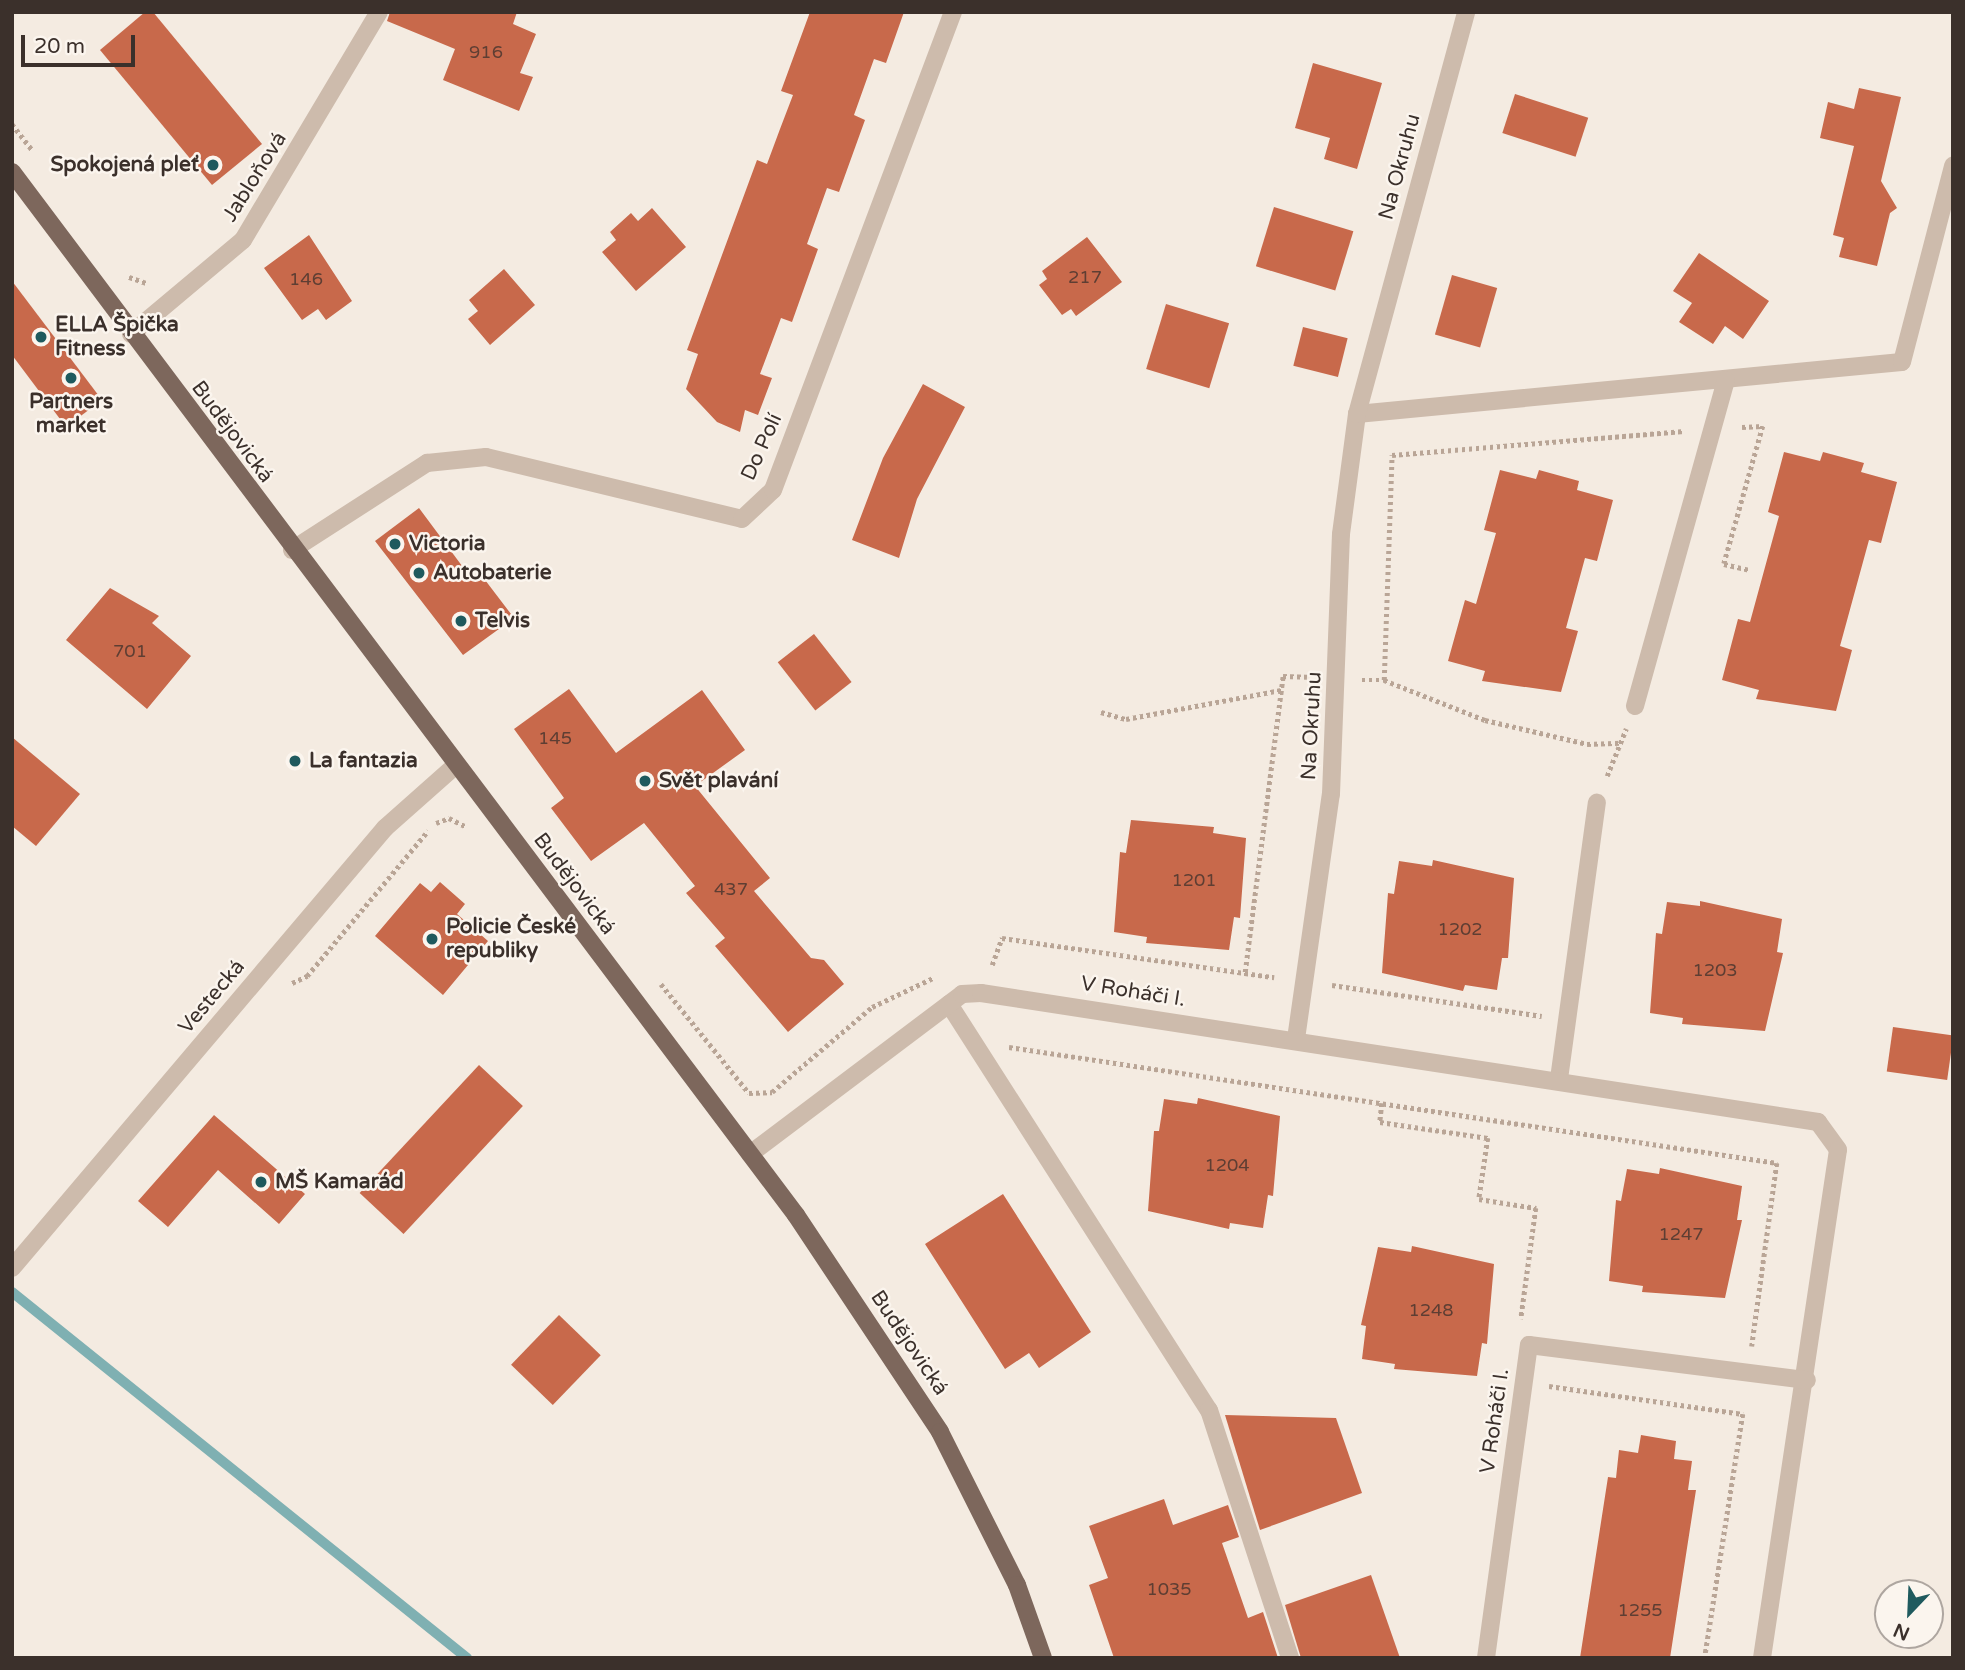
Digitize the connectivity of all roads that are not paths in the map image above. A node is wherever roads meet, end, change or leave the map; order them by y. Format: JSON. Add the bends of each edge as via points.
{"nodes":[{"id":1,"x":379,"y":12,"type":"edge"},
{"id":2,"x":953,"y":12,"type":"edge"},
{"id":3,"x":1466,"y":12,"type":"edge"},
{"id":4,"x":1953,"y":166,"type":"edge"},
{"id":5,"x":12,"y":172,"type":"edge"},
{"id":6,"x":131,"y":334,"type":"junction"},
{"id":7,"x":1726,"y":380,"type":"junction"},
{"id":8,"x":1357,"y":414,"type":"junction"},
{"id":9,"x":292,"y":550,"type":"junction"},
{"id":10,"x":1635,"y":706,"type":"road end"},
{"id":11,"x":456,"y":765,"type":"junction"},
{"id":12,"x":1597,"y":803,"type":"road end"},
{"id":13,"x":949,"y":1004,"type":"junction"},
{"id":14,"x":1296,"y":1039,"type":"junction"},
{"id":15,"x":1559,"y":1079,"type":"junction"},
{"id":16,"x":750,"y":1154,"type":"junction"},
{"id":17,"x":12,"y":1268,"type":"edge"},
{"id":18,"x":1807,"y":1380,"type":"junction"},
{"id":19,"x":1043,"y":1658,"type":"edge"},
{"id":20,"x":1290,"y":1658,"type":"edge"},
{"id":21,"x":1486,"y":1658,"type":"edge"},
{"id":22,"x":1762,"y":1658,"type":"edge"}],
"edges":[{"from":1,"to":6,"type":"street","name":"Jabloňová","via":[[243,240]]},
{"from":2,"to":9,"type":"street","name":"Do Polí","via":[[773,490],[742,519],[486,457],[426,463]]},
{"from":3,"to":8,"type":"street","name":"Na Okruhu"},
{"from":4,"to":7,"type":"street","via":[[1902,362]]},
{"from":5,"to":6,"type":"main road","name":"Budějovická"},
{"from":6,"to":9,"type":"main road","name":"Budějovická"},
{"from":7,"to":8,"type":"street"},
{"from":7,"to":10,"type":"street"},
{"from":8,"to":14,"type":"street","name":"Na Okruhu","via":[[1340,534],[1331,794]]},
{"from":9,"to":11,"type":"main road","name":"Budějovická"},
{"from":11,"to":16,"type":"main road","name":"Budějovická"},
{"from":11,"to":17,"type":"street","name":"Vestecká","via":[[385,828]]},
{"from":12,"to":15,"type":"street"},
{"from":13,"to":14,"type":"street","name":"V Roháči I.","via":[[981,993]]},
{"from":13,"to":16,"type":"street","name":"V Roháči I."},
{"from":13,"to":20,"type":"street","via":[[1209,1410]]},
{"from":14,"to":15,"type":"street","name":"V Roháči I."},
{"from":15,"to":18,"type":"street","name":"V Roháči I.","via":[[1818,1122],[1838,1150]]},
{"from":16,"to":19,"type":"main road","name":"Budějovická","via":[[940,1432],[1017,1585]]},
{"from":18,"to":21,"type":"street","name":"V Roháči I.","via":[[1529,1345]]},
{"from":18,"to":22,"type":"street","name":"V Roháči I."}]}
